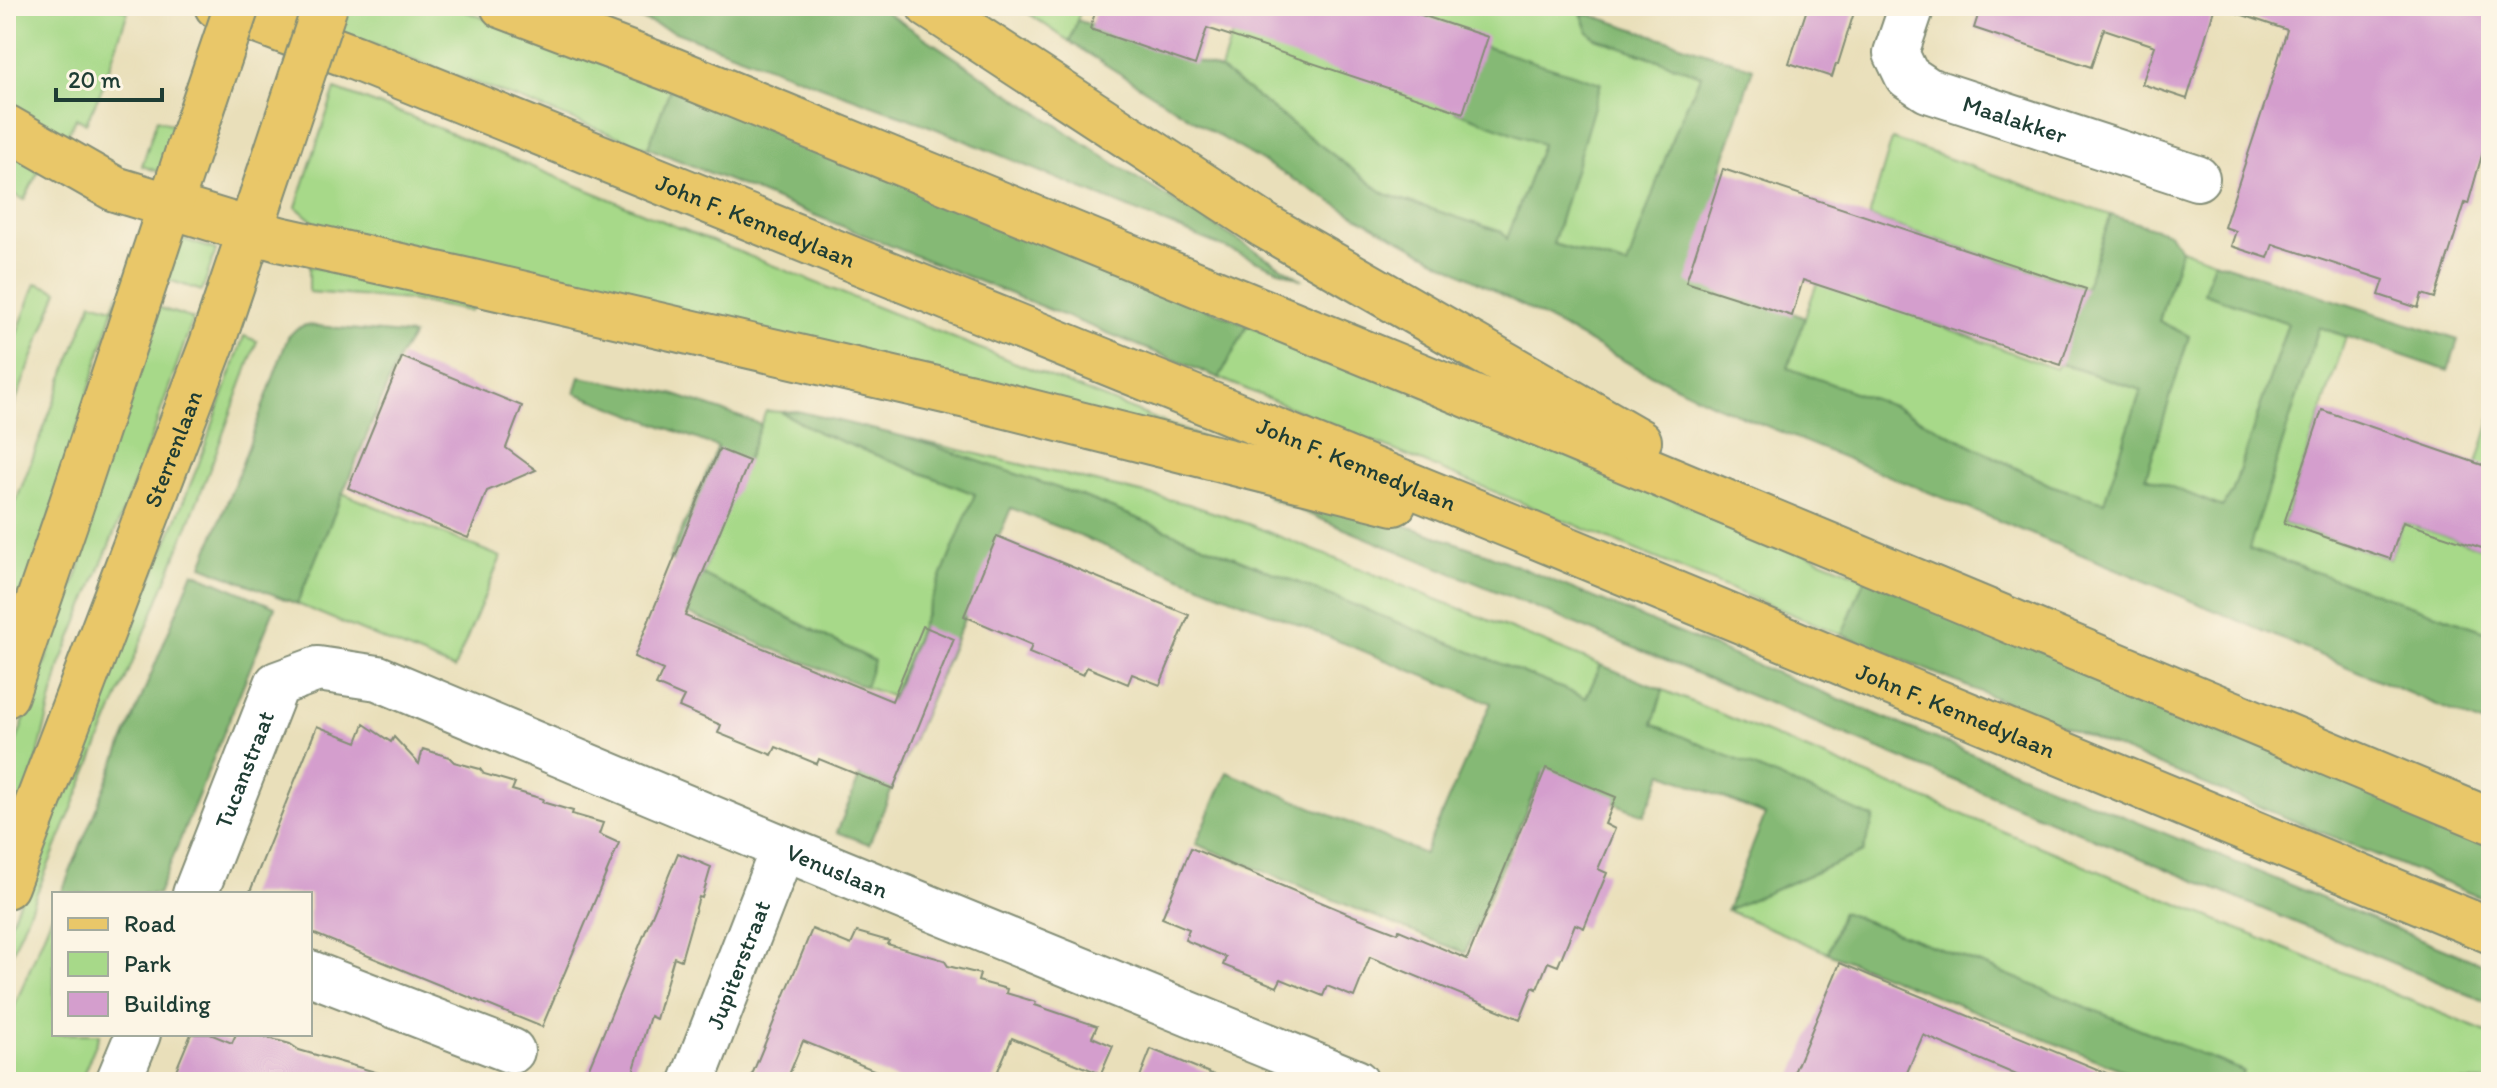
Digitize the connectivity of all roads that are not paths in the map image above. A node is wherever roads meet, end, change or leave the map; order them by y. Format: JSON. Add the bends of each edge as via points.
{"nodes":[{"id":1,"x":217,"y":6,"type":"edge"},
{"id":2,"x":237,"y":6,"type":"edge"},
{"id":3,"x":325,"y":6,"type":"edge"},
{"id":4,"x":503,"y":6,"type":"edge"},
{"id":5,"x":929,"y":6,"type":"edge"},
{"id":6,"x":1912,"y":6,"type":"edge"},
{"id":7,"x":6,"y":127,"type":"edge"},
{"id":8,"x":2197,"y":178,"type":"dead end"},
{"id":9,"x":170,"y":206,"type":"junction"},
{"id":10,"x":250,"y":230,"type":"junction"},
{"id":11,"x":1750,"y":513,"type":"junction"},
{"id":12,"x":1521,"y":530,"type":"junction"},
{"id":13,"x":318,"y":669,"type":"joint"},
{"id":14,"x":6,"y":695,"type":"edge"},
{"id":15,"x":2491,"y":821,"type":"edge"},
{"id":16,"x":783,"y":848,"type":"junction"},
{"id":17,"x":6,"y":886,"type":"edge"},
{"id":18,"x":196,"y":892,"type":"edge"},
{"id":19,"x":2491,"y":931,"type":"edge"},
{"id":20,"x":312,"y":974,"type":"edge"},
{"id":21,"x":137,"y":1036,"type":"edge"},
{"id":22,"x":512,"y":1051,"type":"dead end"},
{"id":23,"x":1272,"y":1067,"type":"edge"},
{"id":24,"x":118,"y":1082,"type":"edge"},
{"id":25,"x":692,"y":1082,"type":"edge"},
{"id":26,"x":1356,"y":1082,"type":"edge"}],
"edges":[{"from":1,"to":12,"type":"main road","name":"John F. Kennedylaan"},
{"from":2,"to":9,"type":"main road","bridge":true},
{"from":3,"to":10,"type":"main road","name":"Sterrenlaan","bridge":true},
{"from":4,"to":11,"type":"main road","via":[[673,70]]},
{"from":5,"to":11,"type":"main road","via":[[1265,226],[1666,457]]},
{"from":6,"to":8,"type":"street","name":"Maalakker","via":[[1896,53],[1907,76],[1928,90]]},
{"from":7,"to":9,"type":"main road","via":[[115,189]]},
{"from":9,"to":10,"type":"main road"},
{"from":9,"to":14,"type":"main road"},
{"from":10,"to":12,"type":"main road"},
{"from":10,"to":17,"type":"main road","name":"Sterrenlaan","via":[[212,344]]},
{"from":11,"to":15,"type":"main road"},
{"from":12,"to":19,"type":"main road","name":"John F. Kennedylaan"},
{"from":13,"to":16,"type":"street","name":"Venuslaan","via":[[378,678]]},
{"from":13,"to":18,"type":"street","name":"Tucanstraat","via":[[277,684]]},
{"from":16,"to":23,"type":"street","name":"Venuslaan"},
{"from":16,"to":25,"type":"street","name":"Jupiterstraat"},
{"from":20,"to":22,"type":"street"},
{"from":21,"to":24,"type":"street"},
{"from":23,"to":26,"type":"street","name":"Venuslaan"}]}
